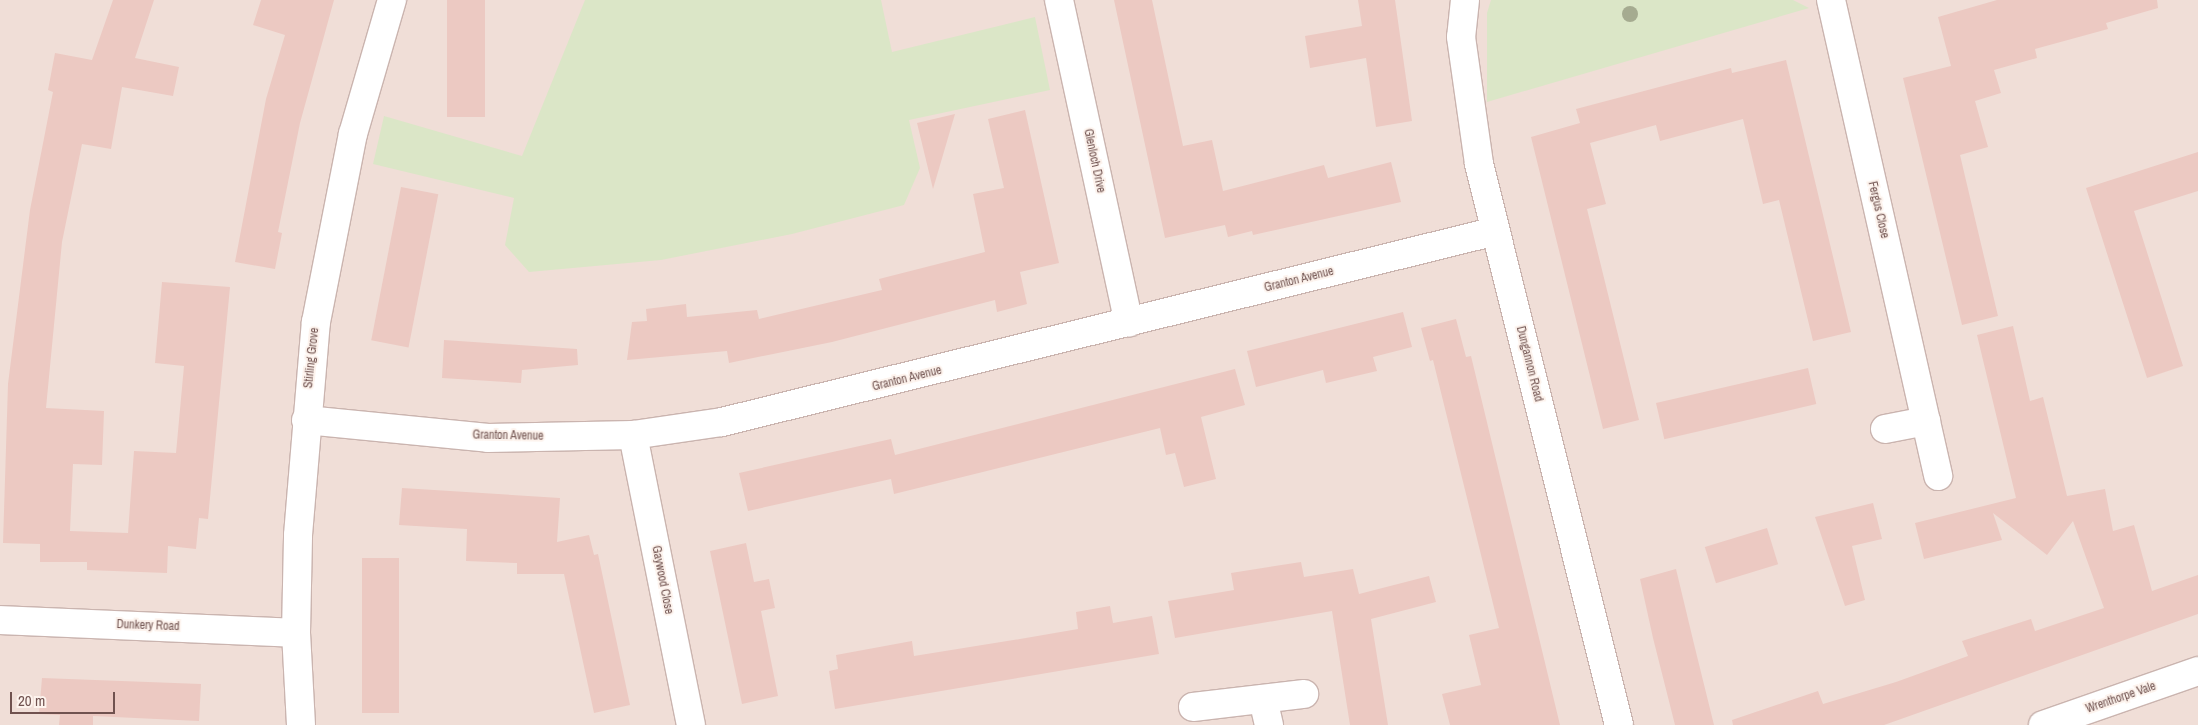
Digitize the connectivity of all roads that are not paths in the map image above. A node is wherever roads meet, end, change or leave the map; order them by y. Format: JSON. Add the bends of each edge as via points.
{"nodes":[{"id":1,"x":392,"y":0,"type":"edge"},
{"id":2,"x":1059,"y":0,"type":"edge"},
{"id":3,"x":1465,"y":0,"type":"edge"},
{"id":4,"x":1831,"y":0,"type":"edge"},
{"id":5,"x":1496,"y":231,"type":"junction"},
{"id":6,"x":1129,"y":323,"type":"junction"},
{"id":7,"x":306,"y":420,"type":"junction"},
{"id":8,"x":1926,"y":421,"type":"junction"},
{"id":9,"x":1885,"y":429,"type":"dead end"},
{"id":10,"x":633,"y":435,"type":"junction"},
{"id":11,"x":1938,"y":476,"type":"dead end"},
{"id":12,"x":0,"y":620,"type":"edge"},
{"id":13,"x":296,"y":633,"type":"junction"},
{"id":14,"x":2198,"y":671,"type":"edge"},
{"id":15,"x":1304,"y":694,"type":"dead end"},
{"id":16,"x":1194,"y":707,"type":"dead end"},
{"id":17,"x":1266,"y":712,"type":"edge"},
{"id":18,"x":301,"y":725,"type":"edge"},
{"id":19,"x":691,"y":725,"type":"edge"},
{"id":20,"x":1619,"y":725,"type":"edge"},
{"id":21,"x":2044,"y":725,"type":"edge"}],
"edges":[{"from":1,"to":7,"type":"street","name":"Stirling Grove","via":[[353,134],[316,322]]},
{"from":2,"to":6,"type":"street","name":"Glenloch Drive"},
{"from":3,"to":5,"type":"street","name":"Dungannon Road","via":[[1461,37],[1469,111]]},
{"from":4,"to":8,"type":"street","name":"Fergus Close"},
{"from":5,"to":6,"type":"street","name":"Granton Avenue"},
{"from":5,"to":20,"type":"street","name":"Dungannon Road"},
{"from":6,"to":10,"type":"street","name":"Granton Avenue","via":[[817,401],[722,422]]},
{"from":7,"to":10,"type":"street","name":"Granton Avenue","via":[[488,438]]},
{"from":7,"to":13,"type":"street","name":"Stirling Grove"},
{"from":8,"to":9,"type":"street"},
{"from":8,"to":11,"type":"street","name":"Fergus Close"},
{"from":10,"to":19,"type":"street","name":"Gaywood Close"},
{"from":12,"to":13,"type":"street","name":"Dunkery Road"},
{"from":13,"to":18,"type":"street","name":"Stirling Grove"},
{"from":14,"to":21,"type":"street","name":"Wrenthorpe Vale"},
{"from":15,"to":17,"type":"street"},
{"from":16,"to":17,"type":"street"}]}
